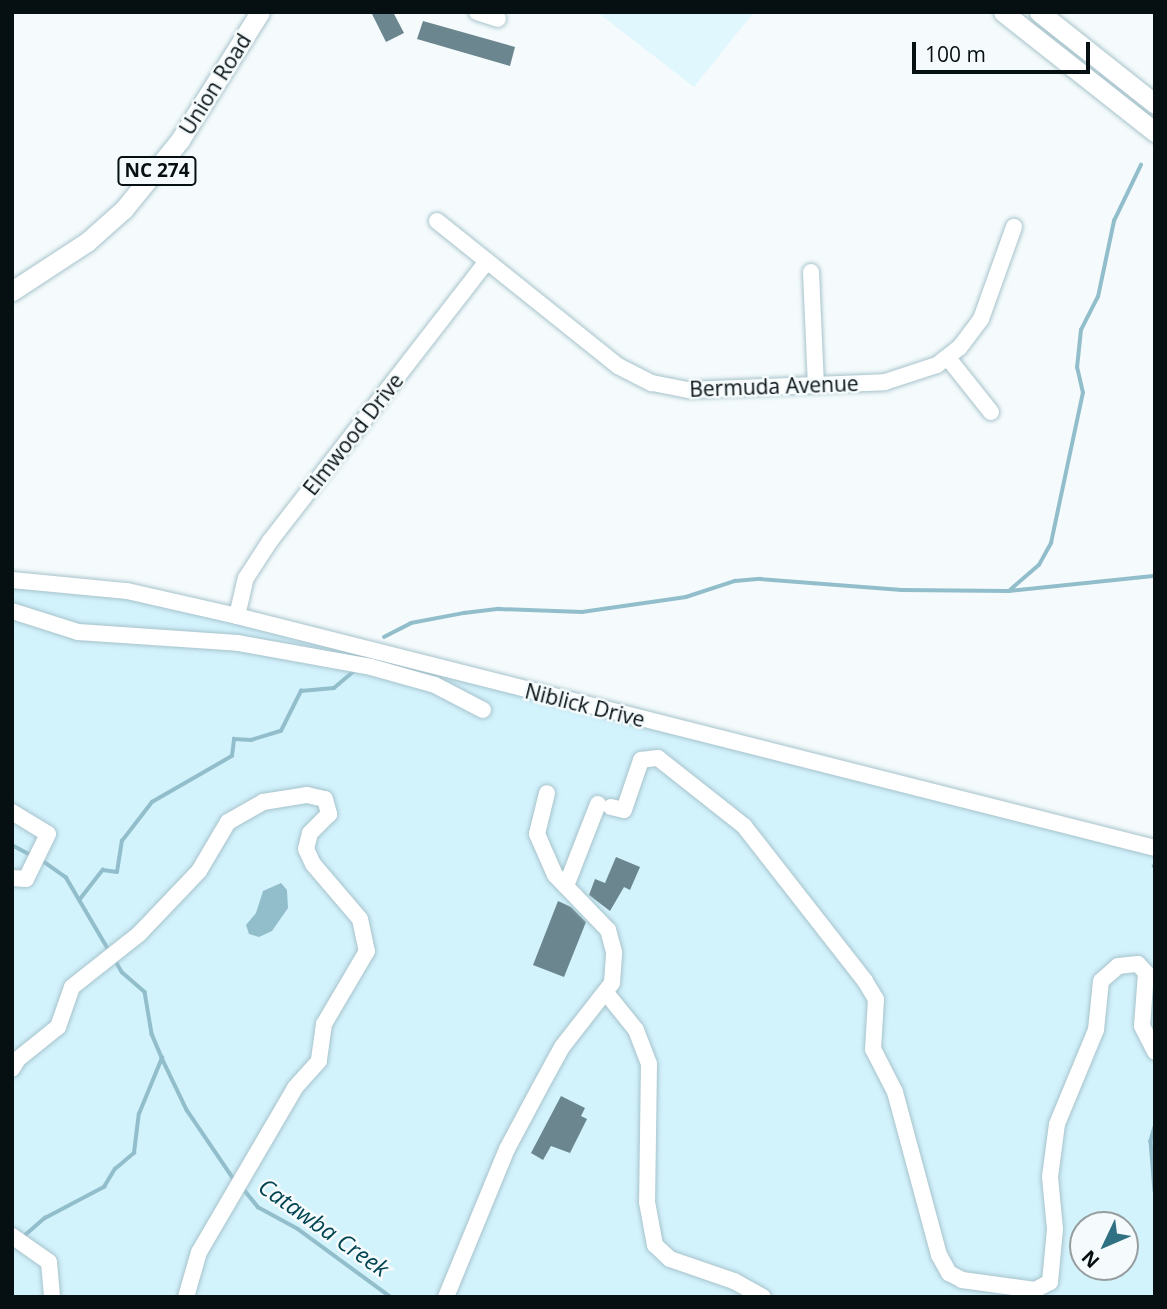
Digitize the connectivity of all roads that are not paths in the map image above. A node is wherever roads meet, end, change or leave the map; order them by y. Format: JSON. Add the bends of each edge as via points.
{"nodes":[{"id":1,"x":260,"y":12,"type":"edge"},
{"id":2,"x":477,"y":12,"type":"edge"},
{"id":3,"x":1003,"y":12,"type":"edge"},
{"id":4,"x":1039,"y":12,"type":"edge"},
{"id":5,"x":498,"y":19,"type":"dead end"},
{"id":6,"x":1155,"y":104,"type":"edge"},
{"id":7,"x":1155,"y":132,"type":"edge"},
{"id":8,"x":438,"y":221,"type":"dead end"},
{"id":9,"x":1014,"y":227,"type":"dead end"},
{"id":10,"x":487,"y":261,"type":"junction"},
{"id":11,"x":811,"y":272,"type":"dead end"},
{"id":12,"x":12,"y":291,"type":"edge"},
{"id":13,"x":948,"y":358,"type":"junction"},
{"id":14,"x":816,"y":385,"type":"junction"},
{"id":15,"x":991,"y":412,"type":"dead end"},
{"id":16,"x":12,"y":580,"type":"edge"},
{"id":17,"x":12,"y":611,"type":"edge"},
{"id":18,"x":237,"y":616,"type":"junction"},
{"id":19,"x":483,"y":710,"type":"dead end"},
{"id":20,"x":547,"y":793,"type":"dead end"},
{"id":21,"x":12,"y":812,"type":"edge"},
{"id":22,"x":1155,"y":848,"type":"edge"},
{"id":23,"x":20,"y":877,"type":"edge"},
{"id":24,"x":566,"y":886,"type":"junction"},
{"id":25,"x":607,"y":994,"type":"junction"},
{"id":26,"x":1155,"y":1052,"type":"edge"},
{"id":27,"x":12,"y":1069,"type":"edge"},
{"id":28,"x":12,"y":1236,"type":"edge"},
{"id":29,"x":54,"y":1295,"type":"edge"},
{"id":30,"x":186,"y":1297,"type":"edge"},
{"id":31,"x":446,"y":1297,"type":"edge"},
{"id":32,"x":763,"y":1297,"type":"edge"}],
"edges":[{"from":1,"to":12,"type":"main road","name":"Union Road","number":"NC 274","via":[[180,139],[124,209],[87,242]]},
{"from":2,"to":5,"type":"street"},
{"from":3,"to":7,"type":"main road"},
{"from":4,"to":6,"type":"main road"},
{"from":8,"to":10,"type":"street","name":"Bermuda Avenue"},
{"from":9,"to":13,"type":"street","name":"Bermuda Avenue","via":[[981,319]]},
{"from":10,"to":14,"type":"street","name":"Bermuda Avenue","via":[[604,356],[652,383],[689,390]]},
{"from":10,"to":18,"type":"street","name":"Elmwood Drive","via":[[270,541],[246,579]]},
{"from":11,"to":14,"type":"street"},
{"from":13,"to":14,"type":"street","name":"Bermuda Avenue","via":[[897,380]]},
{"from":13,"to":15,"type":"street"},
{"from":16,"to":18,"type":"street","name":"Niblick Drive","via":[[127,591]]},
{"from":17,"to":19,"type":"street","via":[[78,632],[238,643],[371,667],[435,685]]},
{"from":18,"to":22,"type":"street","name":"Niblick Drive"},
{"from":20,"to":24,"type":"street","via":[[537,834],[552,871]]},
{"from":21,"to":23,"type":"street","via":[[47,836]]},
{"from":24,"to":25,"type":"street","via":[[608,930],[614,969]]},
{"from":24,"to":26,"type":"street","via":[[604,805],[624,810],[641,760],[658,758],[744,826],[876,999],[873,1048],[895,1092],[939,1255],[949,1273],[962,1280],[1035,1290],[1050,1282],[1055,1229],[1050,1177],[1057,1124],[1096,1030],[1101,981],[1118,966],[1138,964],[1146,973],[1142,1026]]},
{"from":25,"to":31,"type":"street","via":[[574,1031],[543,1080],[507,1149]]},
{"from":25,"to":32,"type":"street","via":[[636,1030],[649,1064],[647,1202],[655,1245],[670,1259],[734,1281]]},
{"from":27,"to":30,"type":"street","via":[[58,1027],[69,992],[127,943],[199,871],[233,817],[263,802],[296,796],[316,795],[329,805],[329,814],[310,834],[306,849],[313,864],[360,919],[367,951],[324,1024],[319,1061],[295,1088],[199,1252]]},
{"from":28,"to":29,"type":"street","via":[[46,1258]]}]}
